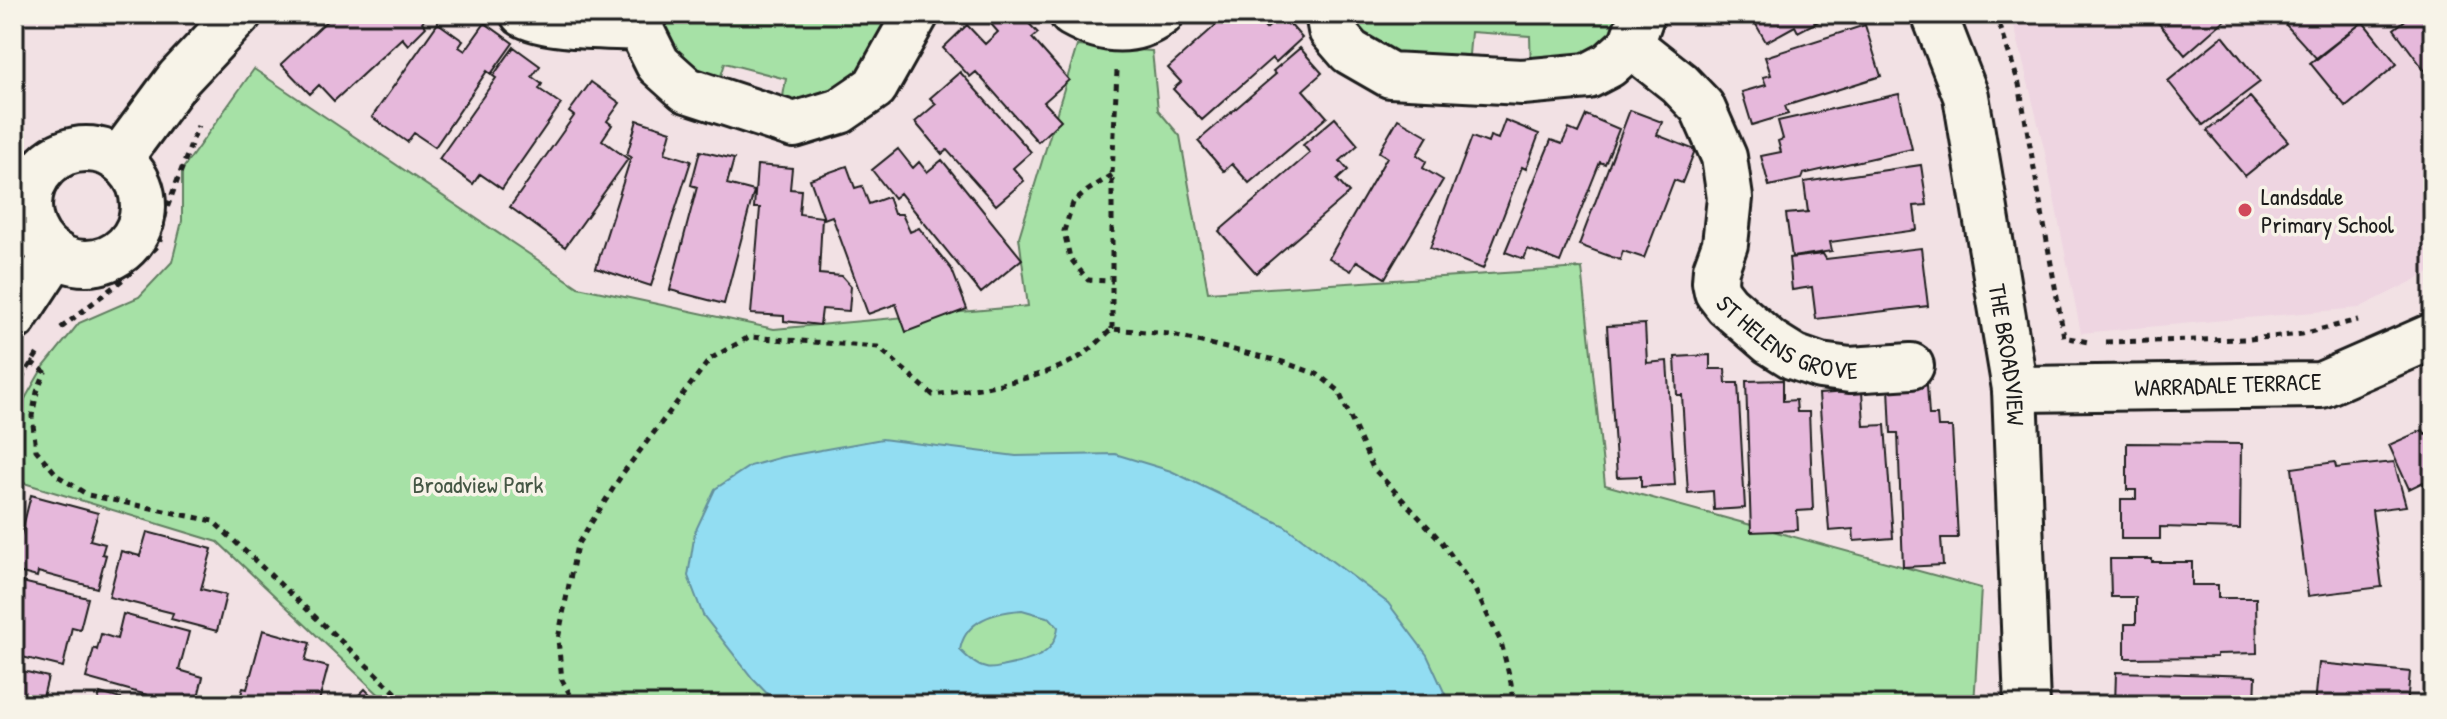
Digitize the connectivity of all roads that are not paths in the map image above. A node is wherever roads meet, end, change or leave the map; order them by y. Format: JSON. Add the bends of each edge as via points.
{"nodes":[{"id":1,"x":239,"y":14,"type":"edge"},
{"id":2,"x":523,"y":14,"type":"edge"},
{"id":3,"x":916,"y":14,"type":"edge"},
{"id":4,"x":1072,"y":14,"type":"edge"},
{"id":5,"x":1161,"y":14,"type":"edge"},
{"id":6,"x":1328,"y":14,"type":"edge"},
{"id":7,"x":1934,"y":14,"type":"edge"},
{"id":8,"x":642,"y":21,"type":"edge"},
{"id":9,"x":1637,"y":30,"type":"edge"},
{"id":10,"x":119,"y":159,"type":"junction"},
{"id":11,"x":23,"y":176,"type":"edge"},
{"id":12,"x":56,"y":254,"type":"junction"},
{"id":13,"x":26,"y":335,"type":"edge"},
{"id":14,"x":2433,"y":336,"type":"edge"},
{"id":15,"x":1911,"y":366,"type":"dead end"},
{"id":16,"x":2015,"y":389,"type":"junction"},
{"id":17,"x":2027,"y":705,"type":"edge"}],
"edges":[{"from":1,"to":10,"type":"street","via":[[179,78]]},
{"from":2,"to":8,"type":"street","via":[[551,22]]},
{"from":3,"to":8,"type":"street","via":[[875,87],[840,111],[794,125],[687,90],[658,64]]},
{"from":4,"to":5,"type":"street","via":[[1094,26],[1119,30]]},
{"from":6,"to":9,"type":"street","name":"ST HELENS GROVE","via":[[1331,30],[1350,52],[1390,75],[1522,82],[1588,76],[1609,65]]},
{"from":7,"to":16,"type":"street","name":"THE BROADVIEW","via":[[1966,96]]},
{"from":9,"to":15,"type":"street","name":"ST HELENS GROVE","via":[[1702,107],[1724,157],[1730,198],[1715,282],[1727,305],[1770,342],[1820,366]]},
{"from":10,"to":11,"type":"street","via":[[100,150],[72,150]]},
{"from":10,"to":12,"type":"street","via":[[136,178],[143,197],[137,232],[122,251],[104,260],[74,262]]},
{"from":11,"to":12,"type":"street","via":[[32,224]]},
{"from":12,"to":13,"type":"street"},
{"from":14,"to":16,"type":"street","name":"WARRADALE TERRACE","via":[[2321,385]]},
{"from":16,"to":17,"type":"street","name":"THE BROADVIEW"}]}
